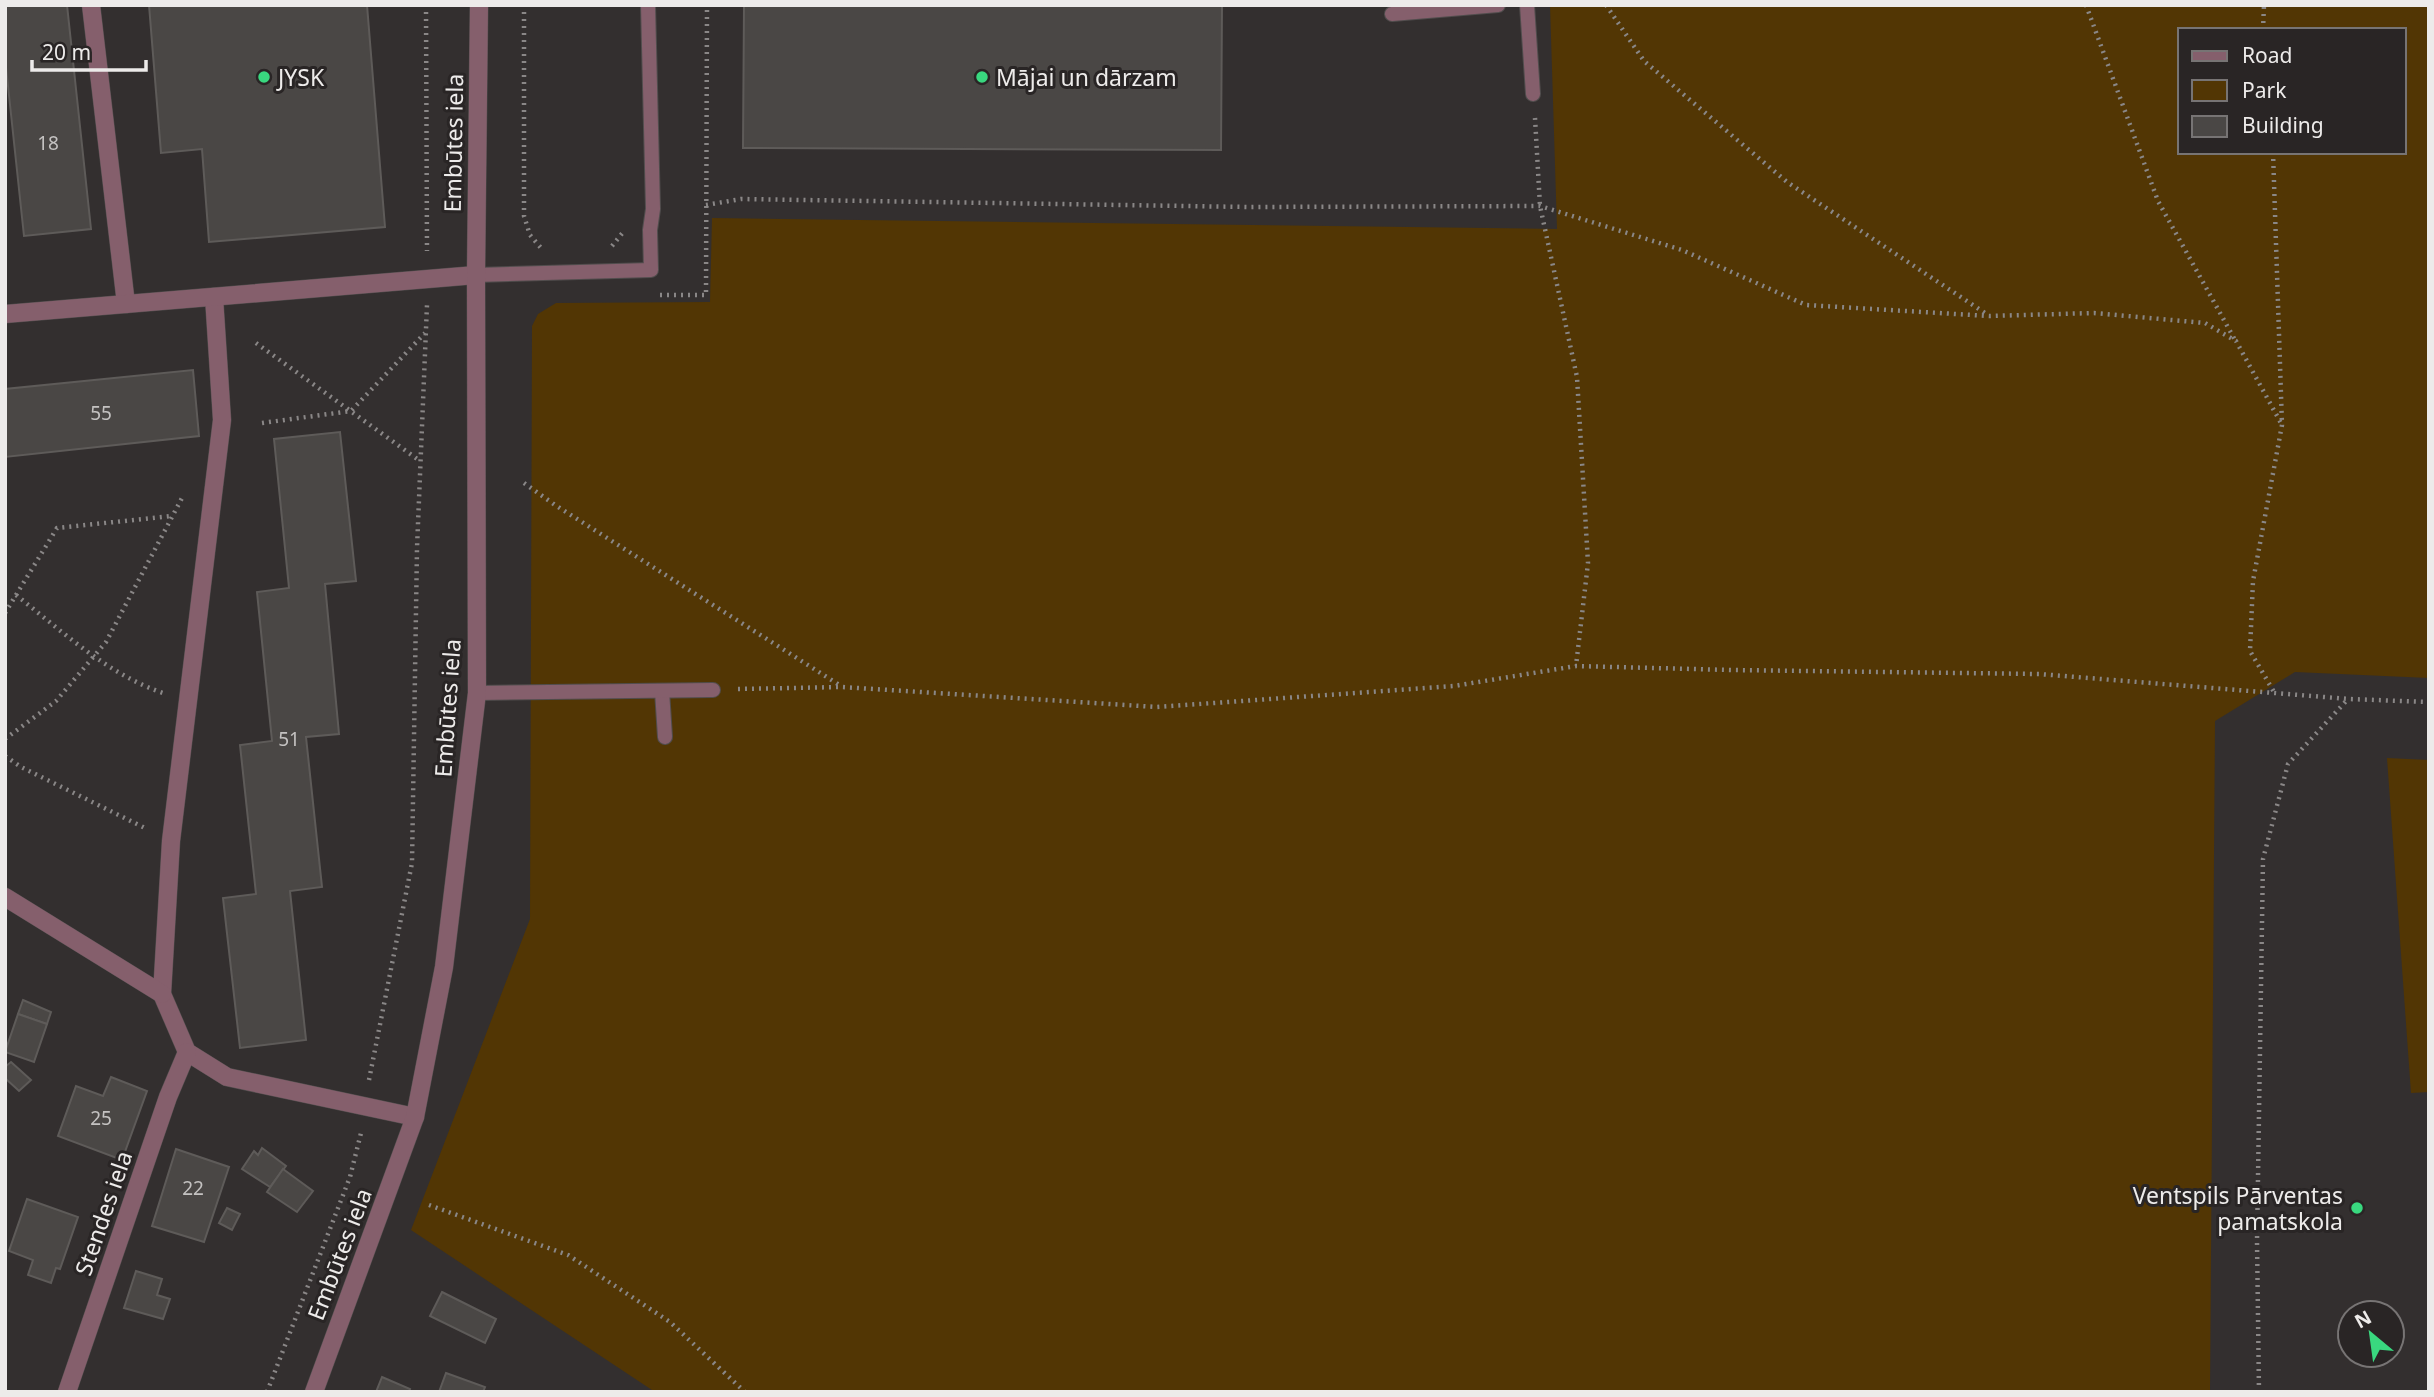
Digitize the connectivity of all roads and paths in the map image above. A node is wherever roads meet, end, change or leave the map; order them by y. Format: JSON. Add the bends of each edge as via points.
{"nodes":[{"id":1,"x":91,"y":5,"type":"edge"},
{"id":2,"x":426,"y":5,"type":"edge"},
{"id":3,"x":479,"y":5,"type":"edge"},
{"id":4,"x":524,"y":5,"type":"edge"},
{"id":5,"x":648,"y":5,"type":"edge"},
{"id":6,"x":1499,"y":5,"type":"edge"},
{"id":7,"x":1527,"y":5,"type":"edge"},
{"id":8,"x":1606,"y":5,"type":"edge"},
{"id":9,"x":2086,"y":5,"type":"edge"},
{"id":10,"x":2264,"y":5,"type":"edge"},
{"id":11,"x":1392,"y":14,"type":"dead end"},
{"id":12,"x":2263,"y":28,"type":"edge"},
{"id":13,"x":1533,"y":94,"type":"joint"},
{"id":14,"x":2273,"y":154,"type":"edge"},
{"id":15,"x":706,"y":205,"type":"dead end"},
{"id":16,"x":1540,"y":206,"type":"junction"},
{"id":17,"x":546,"y":273,"type":"junction"},
{"id":18,"x":476,"y":275,"type":"junction"},
{"id":19,"x":428,"y":279,"type":"junction"},
{"id":20,"x":214,"y":297,"type":"junction"},
{"id":21,"x":126,"y":304,"type":"junction"},
{"id":22,"x":5,"y":314,"type":"edge"},
{"id":23,"x":1989,"y":316,"type":"junction"},
{"id":24,"x":425,"y":333,"type":"junction"},
{"id":25,"x":2236,"y":341,"type":"junction"},
{"id":26,"x":256,"y":343,"type":"dead end"},
{"id":27,"x":351,"y":411,"type":"junction"},
{"id":28,"x":262,"y":423,"type":"dead end"},
{"id":29,"x":2282,"y":425,"type":"junction"},
{"id":30,"x":420,"y":462,"type":"junction"},
{"id":31,"x":524,"y":483,"type":"dead end"},
{"id":32,"x":184,"y":492,"type":"dead end"},
{"id":33,"x":172,"y":516,"type":"junction"},
{"id":34,"x":16,"y":596,"type":"junction"},
{"id":35,"x":5,"y":613,"type":"edge"},
{"id":36,"x":94,"y":656,"type":"junction"},
{"id":37,"x":1576,"y":666,"type":"junction"},
{"id":38,"x":842,"y":687,"type":"junction"},
{"id":39,"x":713,"y":690,"type":"joint"},
{"id":40,"x":662,"y":691,"type":"junction"},
{"id":41,"x":477,"y":693,"type":"junction"},
{"id":42,"x":2274,"y":693,"type":"junction"},
{"id":43,"x":2349,"y":699,"type":"junction"},
{"id":44,"x":188,"y":702,"type":"junction"},
{"id":45,"x":2429,"y":702,"type":"edge"},
{"id":46,"x":665,"y":737,"type":"dead end"},
{"id":47,"x":5,"y":739,"type":"edge"},
{"id":48,"x":5,"y":756,"type":"edge"},
{"id":49,"x":171,"y":841,"type":"junction"},
{"id":50,"x":5,"y":897,"type":"edge"},
{"id":51,"x":162,"y":994,"type":"junction"},
{"id":52,"x":187,"y":1052,"type":"junction"},
{"id":53,"x":368,"y":1106,"type":"junction"},
{"id":54,"x":415,"y":1117,"type":"junction"},
{"id":55,"x":429,"y":1205,"type":"dead end"},
{"id":56,"x":68,"y":1392,"type":"edge"},
{"id":57,"x":267,"y":1392,"type":"edge"},
{"id":58,"x":314,"y":1392,"type":"edge"},
{"id":59,"x":745,"y":1392,"type":"edge"},
{"id":60,"x":2259,"y":1392,"type":"edge"}],
"edges":[{"from":1,"to":21,"type":"street"},
{"from":2,"to":19,"type":"path"},
{"from":3,"to":18,"type":"street","name":"Embūtes iela"},
{"from":4,"to":17,"type":"path","via":[[524,216],[530,235],[544,252]]},
{"from":5,"to":17,"type":"lane","via":[[651,270]]},
{"from":6,"to":11,"type":"lane"},
{"from":7,"to":13,"type":"lane"},
{"from":8,"to":23,"type":"path","via":[[1644,61],[1787,182]]},
{"from":9,"to":25,"type":"path","via":[[2158,201]]},
{"from":10,"to":12,"type":"path"},
{"from":13,"to":16,"type":"path"},
{"from":14,"to":29,"type":"path"},
{"from":15,"to":16,"type":"path","via":[[741,199],[1248,207]]},
{"from":16,"to":23,"type":"path","via":[[1682,250],[1805,305]]},
{"from":16,"to":37,"type":"path","via":[[1577,377],[1588,563]]},
{"from":17,"to":18,"type":"lane"},
{"from":18,"to":19,"type":"street"},
{"from":18,"to":41,"type":"street","name":"Embūtes iela"},
{"from":19,"to":20,"type":"street"},
{"from":19,"to":24,"type":"path"},
{"from":20,"to":21,"type":"street"},
{"from":20,"to":44,"type":"street","via":[[222,420]]},
{"from":21,"to":22,"type":"street"},
{"from":23,"to":25,"type":"path","via":[[2094,313],[2205,323]]},
{"from":24,"to":27,"type":"path"},
{"from":24,"to":30,"type":"path"},
{"from":25,"to":29,"type":"path"},
{"from":26,"to":27,"type":"path"},
{"from":27,"to":28,"type":"path"},
{"from":27,"to":30,"type":"path"},
{"from":29,"to":42,"type":"path","via":[[2253,581],[2250,651]]},
{"from":30,"to":53,"type":"path","via":[[412,863],[369,1077]]},
{"from":31,"to":38,"type":"path"},
{"from":32,"to":33,"type":"path"},
{"from":33,"to":34,"type":"path","via":[[57,528]]},
{"from":33,"to":36,"type":"path","via":[[106,642]]},
{"from":34,"to":35,"type":"path"},
{"from":34,"to":36,"type":"path"},
{"from":36,"to":44,"type":"path","via":[[136,684]]},
{"from":36,"to":47,"type":"path","via":[[56,701]]},
{"from":37,"to":38,"type":"path","via":[[1454,686],[1157,707]]},
{"from":37,"to":42,"type":"path","via":[[2039,674]]},
{"from":38,"to":39,"type":"path"},
{"from":39,"to":40,"type":"lane"},
{"from":40,"to":41,"type":"lane"},
{"from":40,"to":46,"type":"lane"},
{"from":41,"to":54,"type":"street","name":"Embūtes iela","via":[[444,967]]},
{"from":42,"to":43,"type":"path"},
{"from":43,"to":45,"type":"path"},
{"from":43,"to":60,"type":"path","via":[[2288,764],[2263,859]]},
{"from":44,"to":49,"type":"street"},
{"from":48,"to":49,"type":"path"},
{"from":49,"to":51,"type":"street"},
{"from":50,"to":51,"type":"street"},
{"from":51,"to":52,"type":"street"},
{"from":52,"to":53,"type":"street","via":[[228,1077]]},
{"from":52,"to":56,"type":"street","name":"Stendes iela"},
{"from":53,"to":54,"type":"street"},
{"from":53,"to":57,"type":"path","via":[[350,1177]]},
{"from":54,"to":58,"type":"street","name":"Embūtes iela"},
{"from":55,"to":59,"type":"path","via":[[568,1255],[670,1322]]}]}
